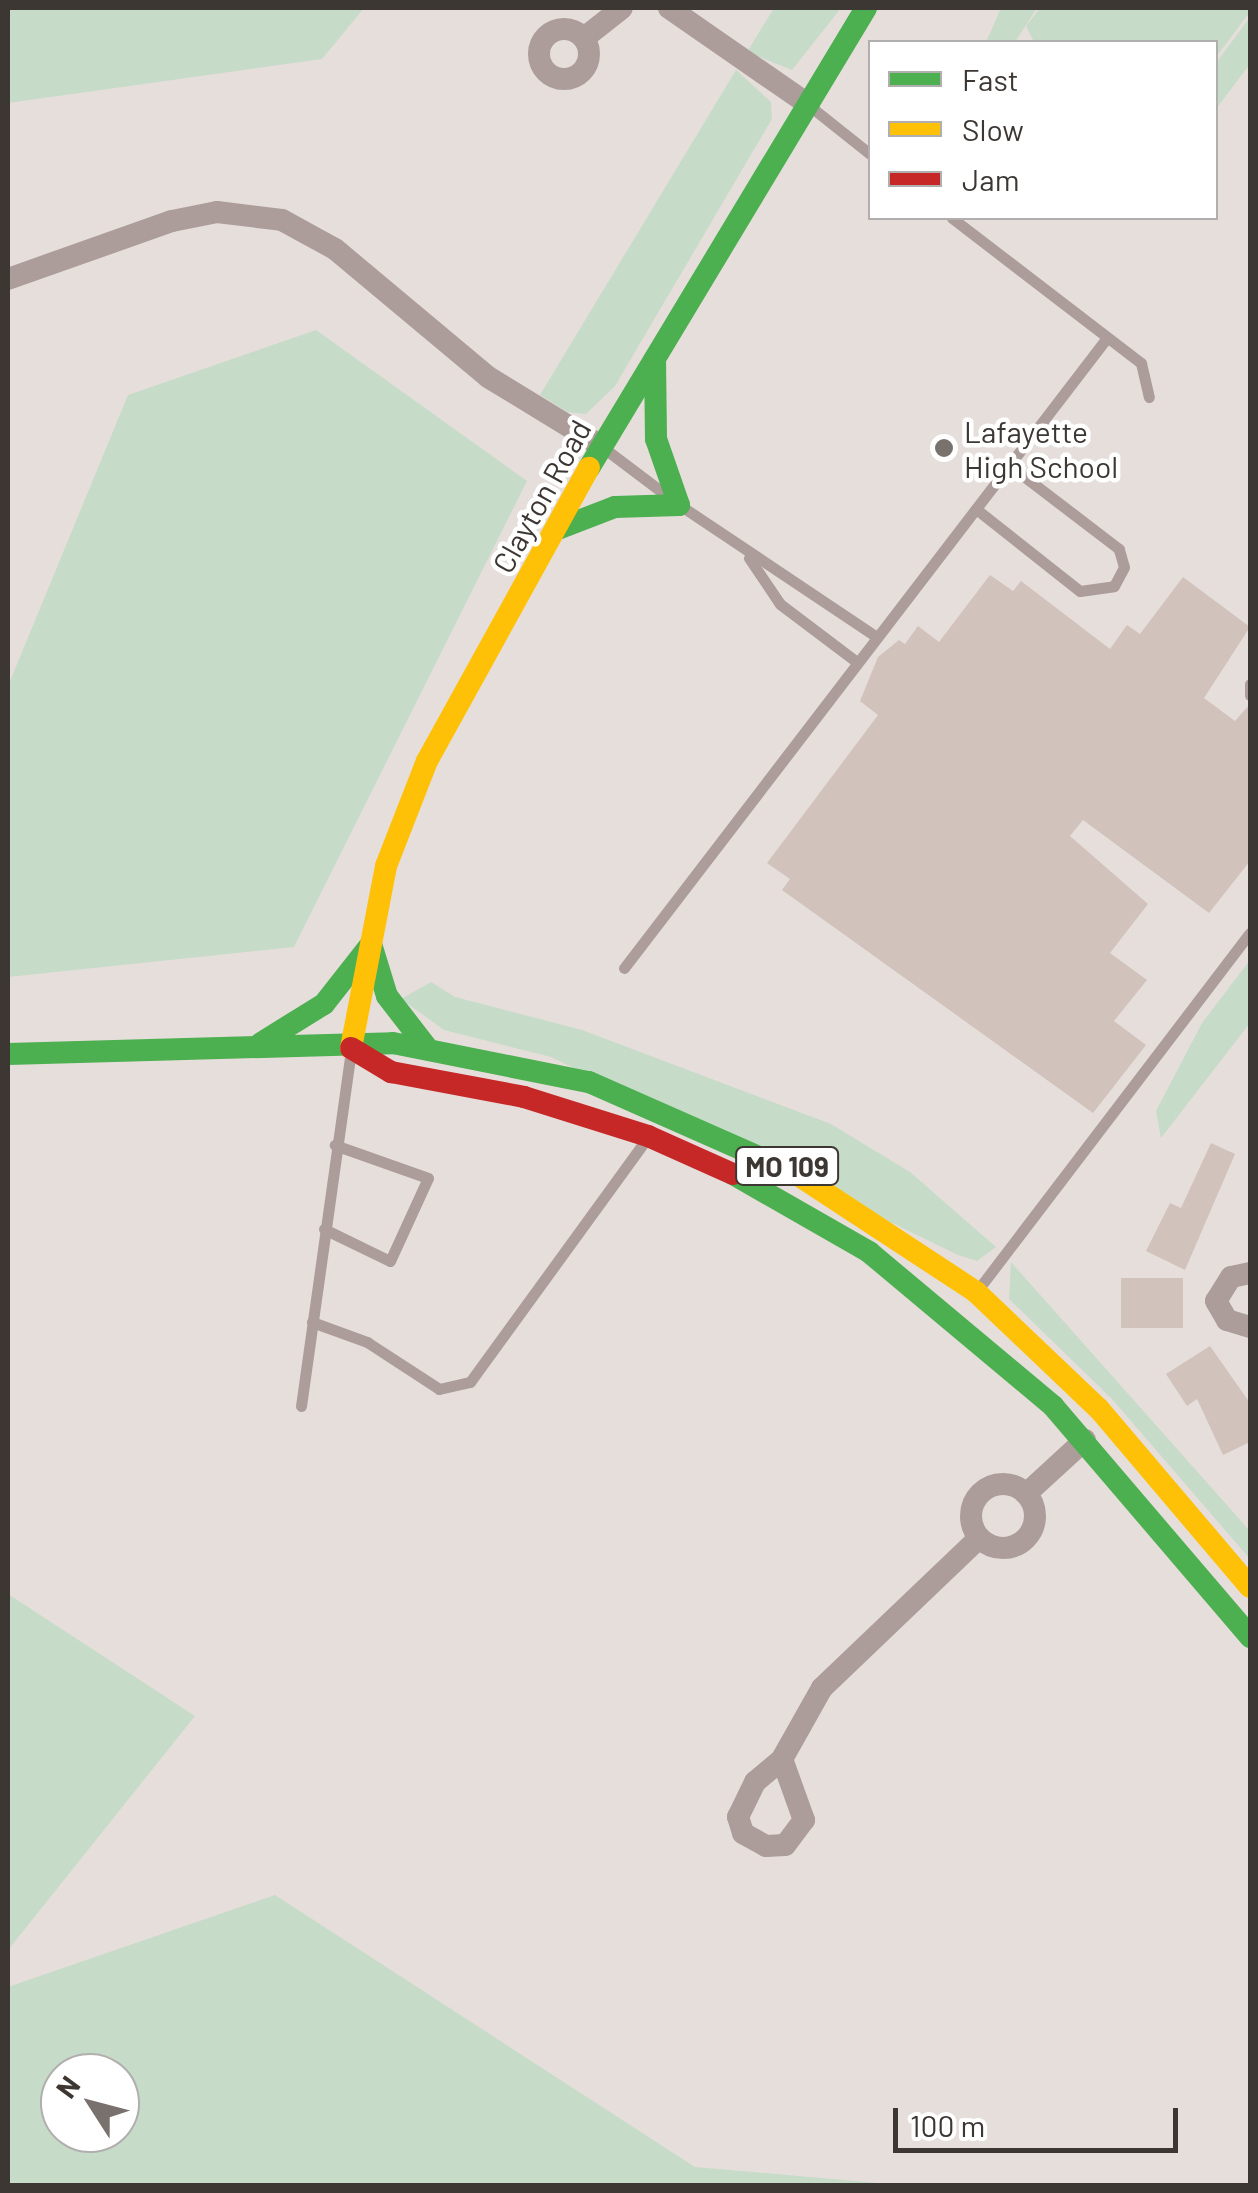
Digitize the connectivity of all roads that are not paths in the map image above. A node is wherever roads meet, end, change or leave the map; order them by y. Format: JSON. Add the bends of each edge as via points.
{"nodes":[{"id":1,"x":622,"y":8,"type":"edge"},
{"id":2,"x":668,"y":8,"type":"edge"},
{"id":3,"x":866,"y":8,"type":"edge"},
{"id":4,"x":584,"y":38,"type":"dead end"},
{"id":5,"x":809,"y":106,"type":"junction"},
{"id":6,"x":868,"y":152,"type":"edge"},
{"id":7,"x":955,"y":220,"type":"edge"},
{"id":8,"x":8,"y":279,"type":"edge"},
{"id":9,"x":1106,"y":339,"type":"junction"},
{"id":10,"x":655,"y":359,"type":"junction"},
{"id":11,"x":1148,"y":398,"type":"dead end"},
{"id":12,"x":601,"y":446,"type":"junction"},
{"id":13,"x":1009,"y":465,"type":"junction"},
{"id":14,"x":679,"y":505,"type":"junction"},
{"id":15,"x":976,"y":510,"type":"junction"},
{"id":16,"x":555,"y":530,"type":"junction"},
{"id":17,"x":749,"y":558,"type":"junction"},
{"id":18,"x":877,"y":637,"type":"junction"},
{"id":19,"x":857,"y":662,"type":"junction"},
{"id":20,"x":1250,"y":684,"type":"edge"},
{"id":21,"x":1250,"y":694,"type":"edge"},
{"id":22,"x":1250,"y":933,"type":"edge"},
{"id":23,"x":371,"y":944,"type":"junction"},
{"id":24,"x":624,"y":968,"type":"dead end"},
{"id":25,"x":260,"y":1043,"type":"junction"},
{"id":26,"x":351,"y":1048,"type":"junction"},
{"id":27,"x":428,"y":1049,"type":"junction"},
{"id":28,"x":8,"y":1054,"type":"edge"},
{"id":29,"x":648,"y":1136,"type":"junction"},
{"id":30,"x":335,"y":1145,"type":"junction"},
{"id":31,"x":324,"y":1229,"type":"junction"},
{"id":32,"x":1250,"y":1274,"type":"edge"},
{"id":33,"x":976,"y":1292,"type":"junction"},
{"id":34,"x":956,"y":1318,"type":"junction"},
{"id":35,"x":312,"y":1322,"type":"junction"},
{"id":36,"x":1250,"y":1327,"type":"edge"},
{"id":37,"x":301,"y":1406,"type":"dead end"},
{"id":38,"x":1085,"y":1440,"type":"junction"},
{"id":39,"x":1139,"y":1454,"type":"junction"},
{"id":40,"x":1026,"y":1494,"type":"junction"},
{"id":41,"x":979,"y":1538,"type":"junction"},
{"id":42,"x":1250,"y":1587,"type":"edge"},
{"id":43,"x":1250,"y":1637,"type":"edge"},
{"id":44,"x":782,"y":1759,"type":"dead end"}],
"edges":[{"from":1,"to":4,"type":"street"},
{"from":2,"to":5,"type":"street"},
{"from":3,"to":5,"type":"main road","name":"Clayton Road"},
{"from":5,"to":6,"type":"lane"},
{"from":5,"to":10,"type":"main road","name":"Clayton Road"},
{"from":7,"to":9,"type":"lane"},
{"from":8,"to":12,"type":"street","via":[[202,215],[282,220],[335,249],[488,377]]},
{"from":9,"to":11,"type":"lane","via":[[1140,363]]},
{"from":9,"to":13,"type":"lane"},
{"from":10,"to":12,"type":"main road","name":"Clayton Road"},
{"from":10,"to":14,"type":"main road","via":[[656,439]]},
{"from":12,"to":14,"type":"lane"},
{"from":12,"to":16,"type":"main road","name":"Clayton Road"},
{"from":13,"to":15,"type":"lane"},
{"from":13,"to":15,"type":"lane","via":[[1118,549],[1124,567],[1114,586],[1080,591]]},
{"from":14,"to":16,"type":"main road","via":[[616,507]]},
{"from":14,"to":17,"type":"lane"},
{"from":15,"to":18,"type":"lane"},
{"from":16,"to":23,"type":"main road","name":"Clayton Road","via":[[427,761],[386,866]]},
{"from":17,"to":18,"type":"lane","via":[[800,579]]},
{"from":17,"to":19,"type":"lane","via":[[780,604]]},
{"from":18,"to":19,"type":"lane"},
{"from":19,"to":24,"type":"lane"},
{"from":20,"to":21,"type":"lane"},
{"from":22,"to":33,"type":"lane"},
{"from":23,"to":25,"type":"main road","via":[[324,1004]]},
{"from":23,"to":26,"type":"main road","name":"Clayton Road"},
{"from":23,"to":27,"type":"main road","via":[[387,996]]},
{"from":25,"to":26,"type":"main road","number":"MO 109"},
{"from":25,"to":28,"type":"main road","number":"MO 109"},
{"from":26,"to":27,"type":"main road","number":"MO 109"},
{"from":26,"to":29,"type":"main road","number":"MO 109","via":[[392,1072],[524,1097]]},
{"from":26,"to":30,"type":"lane"},
{"from":27,"to":33,"type":"main road","number":"MO 109","via":[[589,1082],[715,1130],[838,1194]]},
{"from":29,"to":34,"type":"main road","number":"MO 109","via":[[810,1216]]},
{"from":29,"to":35,"type":"lane","via":[[470,1382],[439,1389],[367,1342]]},
{"from":30,"to":31,"type":"lane"},
{"from":30,"to":31,"type":"lane","via":[[428,1178],[390,1261]]},
{"from":31,"to":35,"type":"lane"},
{"from":32,"to":36,"type":"street","via":[[1231,1277],[1216,1302],[1227,1320]]},
{"from":33,"to":34,"type":"lane"},
{"from":33,"to":39,"type":"main road","number":"MO 109"},
{"from":34,"to":38,"type":"main road","number":"MO 109"},
{"from":35,"to":37,"type":"lane"},
{"from":38,"to":39,"type":"main road"},
{"from":38,"to":40,"type":"street"},
{"from":38,"to":43,"type":"main road","number":"MO 109"},
{"from":39,"to":42,"type":"main road","number":"MO 109"},
{"from":40,"to":41,"type":"street","via":[[1006,1484],[984,1490],[971,1517]]},
{"from":40,"to":41,"type":"street","via":[[1035,1513],[1025,1540],[998,1548]]},
{"from":41,"to":44,"type":"street","via":[[822,1688]]}]}
